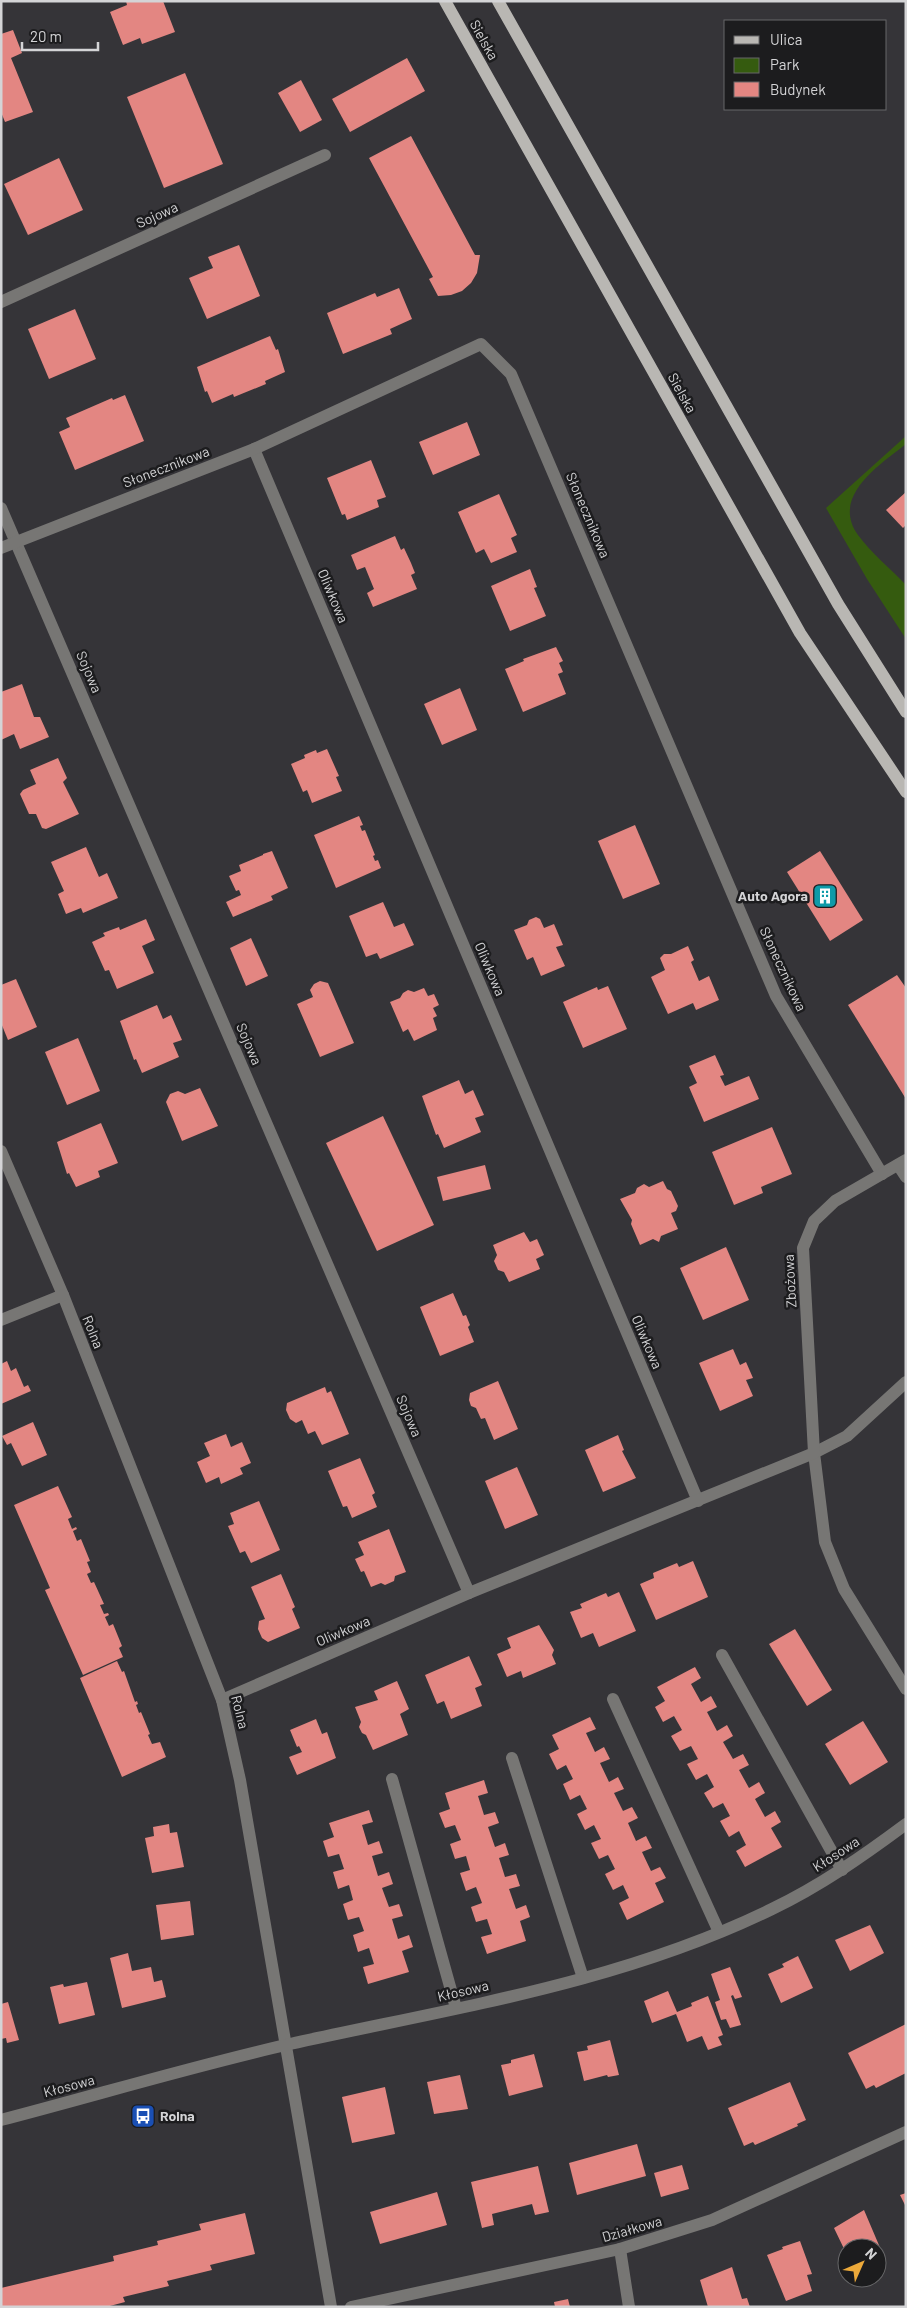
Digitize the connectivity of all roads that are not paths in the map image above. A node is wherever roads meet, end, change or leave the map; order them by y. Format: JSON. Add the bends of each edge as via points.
{"nodes":[{"id":1,"x":445,"y":1,"type":"edge"},
{"id":2,"x":498,"y":1,"type":"edge"},
{"id":3,"x":325,"y":155,"type":"dead end"},
{"id":4,"x":1,"y":302,"type":"edge"},
{"id":5,"x":254,"y":448,"type":"junction"},
{"id":6,"x":1,"y":508,"type":"edge"},
{"id":7,"x":16,"y":542,"type":"junction"},
{"id":8,"x":1,"y":548,"type":"edge"},
{"id":9,"x":901,"y":697,"type":"edge"},
{"id":10,"x":906,"y":712,"type":"edge"},
{"id":11,"x":906,"y":792,"type":"edge"},
{"id":12,"x":1,"y":1151,"type":"edge"},
{"id":13,"x":902,"y":1162,"type":"edge"},
{"id":14,"x":882,"y":1174,"type":"junction"},
{"id":15,"x":906,"y":1177,"type":"edge"},
{"id":16,"x":63,"y":1295,"type":"junction"},
{"id":17,"x":1,"y":1320,"type":"edge"},
{"id":18,"x":906,"y":1382,"type":"edge"},
{"id":19,"x":814,"y":1453,"type":"junction"},
{"id":20,"x":698,"y":1501,"type":"junction"},
{"id":21,"x":469,"y":1593,"type":"junction"},
{"id":22,"x":722,"y":1655,"type":"dead end"},
{"id":23,"x":906,"y":1689,"type":"edge"},
{"id":24,"x":613,"y":1699,"type":"dead end"},
{"id":25,"x":222,"y":1700,"type":"junction"},
{"id":26,"x":512,"y":1758,"type":"dead end"},
{"id":27,"x":392,"y":1779,"type":"dead end"},
{"id":28,"x":906,"y":1824,"type":"edge"},
{"id":29,"x":842,"y":1870,"type":"junction"},
{"id":30,"x":719,"y":1932,"type":"junction"},
{"id":31,"x":583,"y":1978,"type":"junction"},
{"id":32,"x":456,"y":2008,"type":"junction"},
{"id":33,"x":287,"y":2045,"type":"junction"},
{"id":34,"x":1,"y":2120,"type":"edge"},
{"id":35,"x":906,"y":2132,"type":"edge"},
{"id":36,"x":620,"y":2249,"type":"junction"},
{"id":37,"x":331,"y":2307,"type":"edge"},
{"id":38,"x":350,"y":2307,"type":"edge"},
{"id":39,"x":629,"y":2307,"type":"edge"}],
"edges":[{"from":1,"to":11,"type":"main road","name":"Sielska","via":[[800,633]]},
{"from":2,"to":9,"type":"main road","via":[[838,604]]},
{"from":3,"to":4,"type":"street","name":"Sojowa"},
{"from":5,"to":7,"type":"street","name":"Słonecznikowa"},
{"from":5,"to":14,"type":"street","name":"Słonecznikowa","via":[[481,344],[511,374],[776,996]]},
{"from":5,"to":20,"type":"street","name":"Oliwkowa"},
{"from":6,"to":7,"type":"street","name":"Sojowa"},
{"from":7,"to":8,"type":"street","name":"Słonecznikowa"},
{"from":7,"to":21,"type":"street","name":"Sojowa"},
{"from":9,"to":10,"type":"main road"},
{"from":12,"to":16,"type":"street","name":"Rolna"},
{"from":13,"to":14,"type":"street","name":"Zbożowa"},
{"from":13,"to":15,"type":"street"},
{"from":14,"to":19,"type":"street","name":"Zbożowa","via":[[835,1200],[814,1221],[802,1248]]},
{"from":16,"to":17,"type":"street"},
{"from":16,"to":25,"type":"street","name":"Rolna"},
{"from":18,"to":19,"type":"street","via":[[847,1436]]},
{"from":19,"to":20,"type":"street","name":"Oliwkowa"},
{"from":19,"to":23,"type":"street","name":"Zbożowa","via":[[825,1542],[844,1589]]},
{"from":20,"to":21,"type":"street","name":"Oliwkowa"},
{"from":21,"to":25,"type":"street","name":"Oliwkowa"},
{"from":22,"to":29,"type":"street"},
{"from":24,"to":30,"type":"street"},
{"from":25,"to":33,"type":"street","name":"Rolna","via":[[240,1780]]},
{"from":26,"to":31,"type":"street"},
{"from":27,"to":32,"type":"street"},
{"from":28,"to":29,"type":"street","name":"Kłosowa"},
{"from":29,"to":30,"type":"street","name":"Kłosowa","via":[[772,1909]]},
{"from":30,"to":31,"type":"street","name":"Kłosowa","via":[[621,1968]]},
{"from":31,"to":32,"type":"street","name":"Kłosowa"},
{"from":32,"to":33,"type":"street","name":"Kłosowa"},
{"from":33,"to":34,"type":"street","name":"Kłosowa"},
{"from":33,"to":37,"type":"street","name":"Rolna"},
{"from":35,"to":36,"type":"street","name":"Działkowa","via":[[712,2220]]},
{"from":36,"to":38,"type":"street","name":"Działkowa"},
{"from":36,"to":39,"type":"street"}]}
